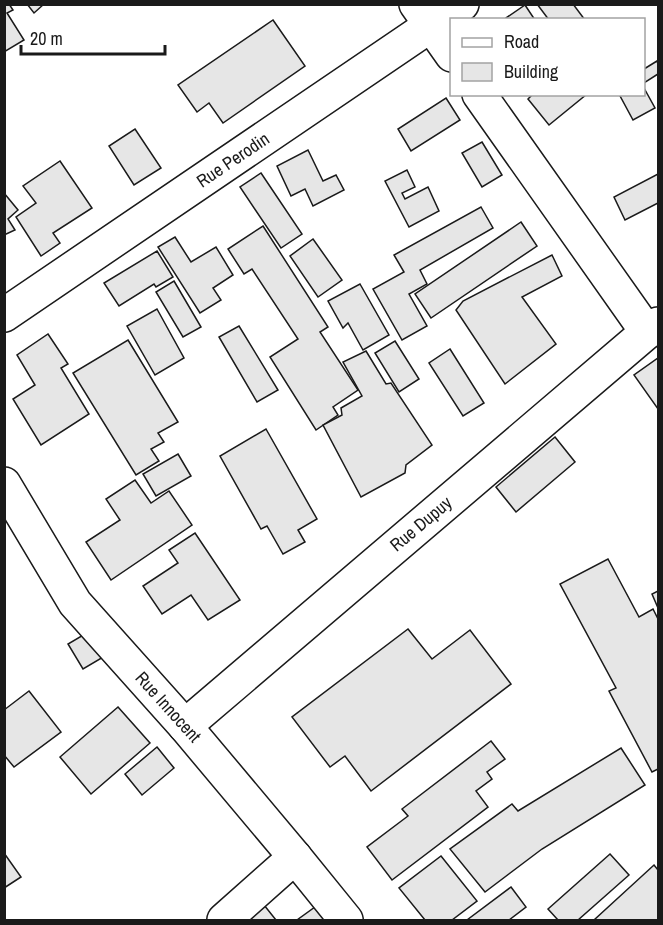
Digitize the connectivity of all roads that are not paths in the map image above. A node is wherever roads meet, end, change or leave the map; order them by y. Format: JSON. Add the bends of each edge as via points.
{"nodes":[{"id":1,"x":462,"y":4,"type":"edge"},
{"id":2,"x":423,"y":15,"type":"edge"},
{"id":3,"x":450,"y":52,"type":"edge"},
{"id":4,"x":480,"y":96,"type":"edge"},
{"id":5,"x":4,"y":315,"type":"edge"},
{"id":6,"x":653,"y":328,"type":"edge"},
{"id":7,"x":4,"y":484,"type":"edge"},
{"id":8,"x":185,"y":726,"type":"junction"},
{"id":9,"x":295,"y":857,"type":"junction"},
{"id":10,"x":224,"y":921,"type":"edge"},
{"id":11,"x":346,"y":921,"type":"edge"}],
"edges":[{"from":1,"to":2,"type":"street","name":"Rue Perodin"},
{"from":2,"to":3,"type":"street"},
{"from":2,"to":5,"type":"street","name":"Rue Perodin"},
{"from":4,"to":6,"type":"street"},
{"from":6,"to":8,"type":"street","name":"Rue Dupuy"},
{"from":7,"to":8,"type":"street","name":"Rue Innocent","via":[[75,603]]},
{"from":8,"to":9,"type":"street","name":"Rue Innocent"},
{"from":9,"to":10,"type":"street"},
{"from":9,"to":11,"type":"street","name":"Rue Innocent"}]}
